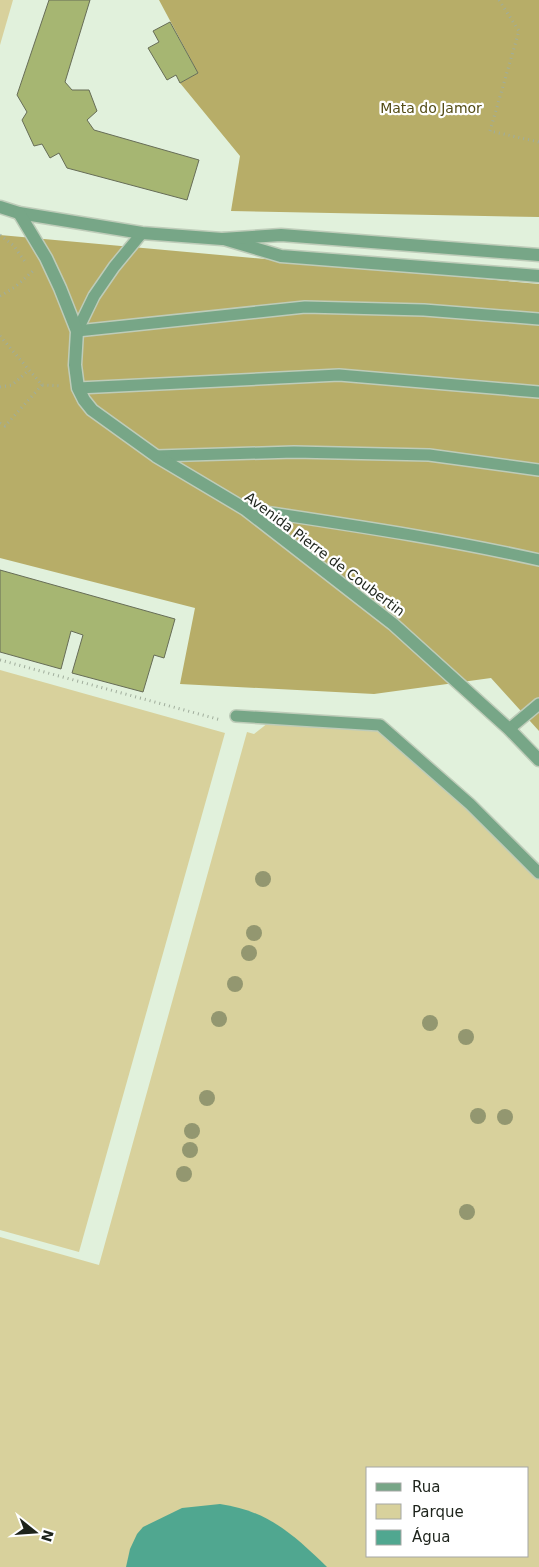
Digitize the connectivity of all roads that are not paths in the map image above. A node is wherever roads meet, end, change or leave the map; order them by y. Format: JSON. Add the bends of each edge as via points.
{"nodes":[{"id":1,"x":0,"y":207,"type":"edge"},
{"id":2,"x":19,"y":214,"type":"junction"},
{"id":3,"x":142,"y":233,"type":"junction"},
{"id":4,"x":222,"y":239,"type":"junction"},
{"id":5,"x":539,"y":255,"type":"edge"},
{"id":6,"x":539,"y":276,"type":"edge"},
{"id":7,"x":539,"y":319,"type":"edge"},
{"id":8,"x":77,"y":331,"type":"junction"},
{"id":9,"x":78,"y":388,"type":"junction"},
{"id":10,"x":539,"y":392,"type":"edge"},
{"id":11,"x":156,"y":456,"type":"junction"},
{"id":12,"x":539,"y":470,"type":"edge"},
{"id":13,"x":245,"y":509,"type":"junction"},
{"id":14,"x":539,"y":560,"type":"edge"},
{"id":15,"x":539,"y":704,"type":"edge"},
{"id":16,"x":236,"y":716,"type":"road end"},
{"id":17,"x":510,"y":729,"type":"junction"},
{"id":18,"x":539,"y":760,"type":"edge"},
{"id":19,"x":539,"y":873,"type":"edge"}],
"edges":[{"from":1,"to":2,"type":"street"},
{"from":2,"to":3,"type":"street"},
{"from":2,"to":8,"type":"street","name":"Avenida Pierre de Coubertin","via":[[46,258]]},
{"from":3,"to":4,"type":"street"},
{"from":3,"to":8,"type":"lane","name":"Avenida Pierre de Coubertin","via":[[94,296]]},
{"from":4,"to":5,"type":"street","via":[[281,235]]},
{"from":4,"to":6,"type":"street","via":[[280,256]]},
{"from":7,"to":8,"type":"lane","via":[[424,310],[305,308]]},
{"from":8,"to":9,"type":"street","name":"Avenida Pierre de Coubertin","via":[[75,365]]},
{"from":9,"to":10,"type":"lane","via":[[339,375]]},
{"from":9,"to":11,"type":"street","name":"Avenida Pierre de Coubertin","via":[[92,410]]},
{"from":11,"to":12,"type":"lane","via":[[294,452],[429,455]]},
{"from":11,"to":13,"type":"street","name":"Avenida Pierre de Coubertin"},
{"from":13,"to":14,"type":"lane","via":[[390,530]]},
{"from":13,"to":17,"type":"street","name":"Avenida Pierre de Coubertin","via":[[393,624]]},
{"from":15,"to":17,"type":"lane"},
{"from":16,"to":19,"type":"lane","via":[[380,724],[470,804]]},
{"from":17,"to":18,"type":"street","name":"Avenida Pierre de Coubertin"}]}
